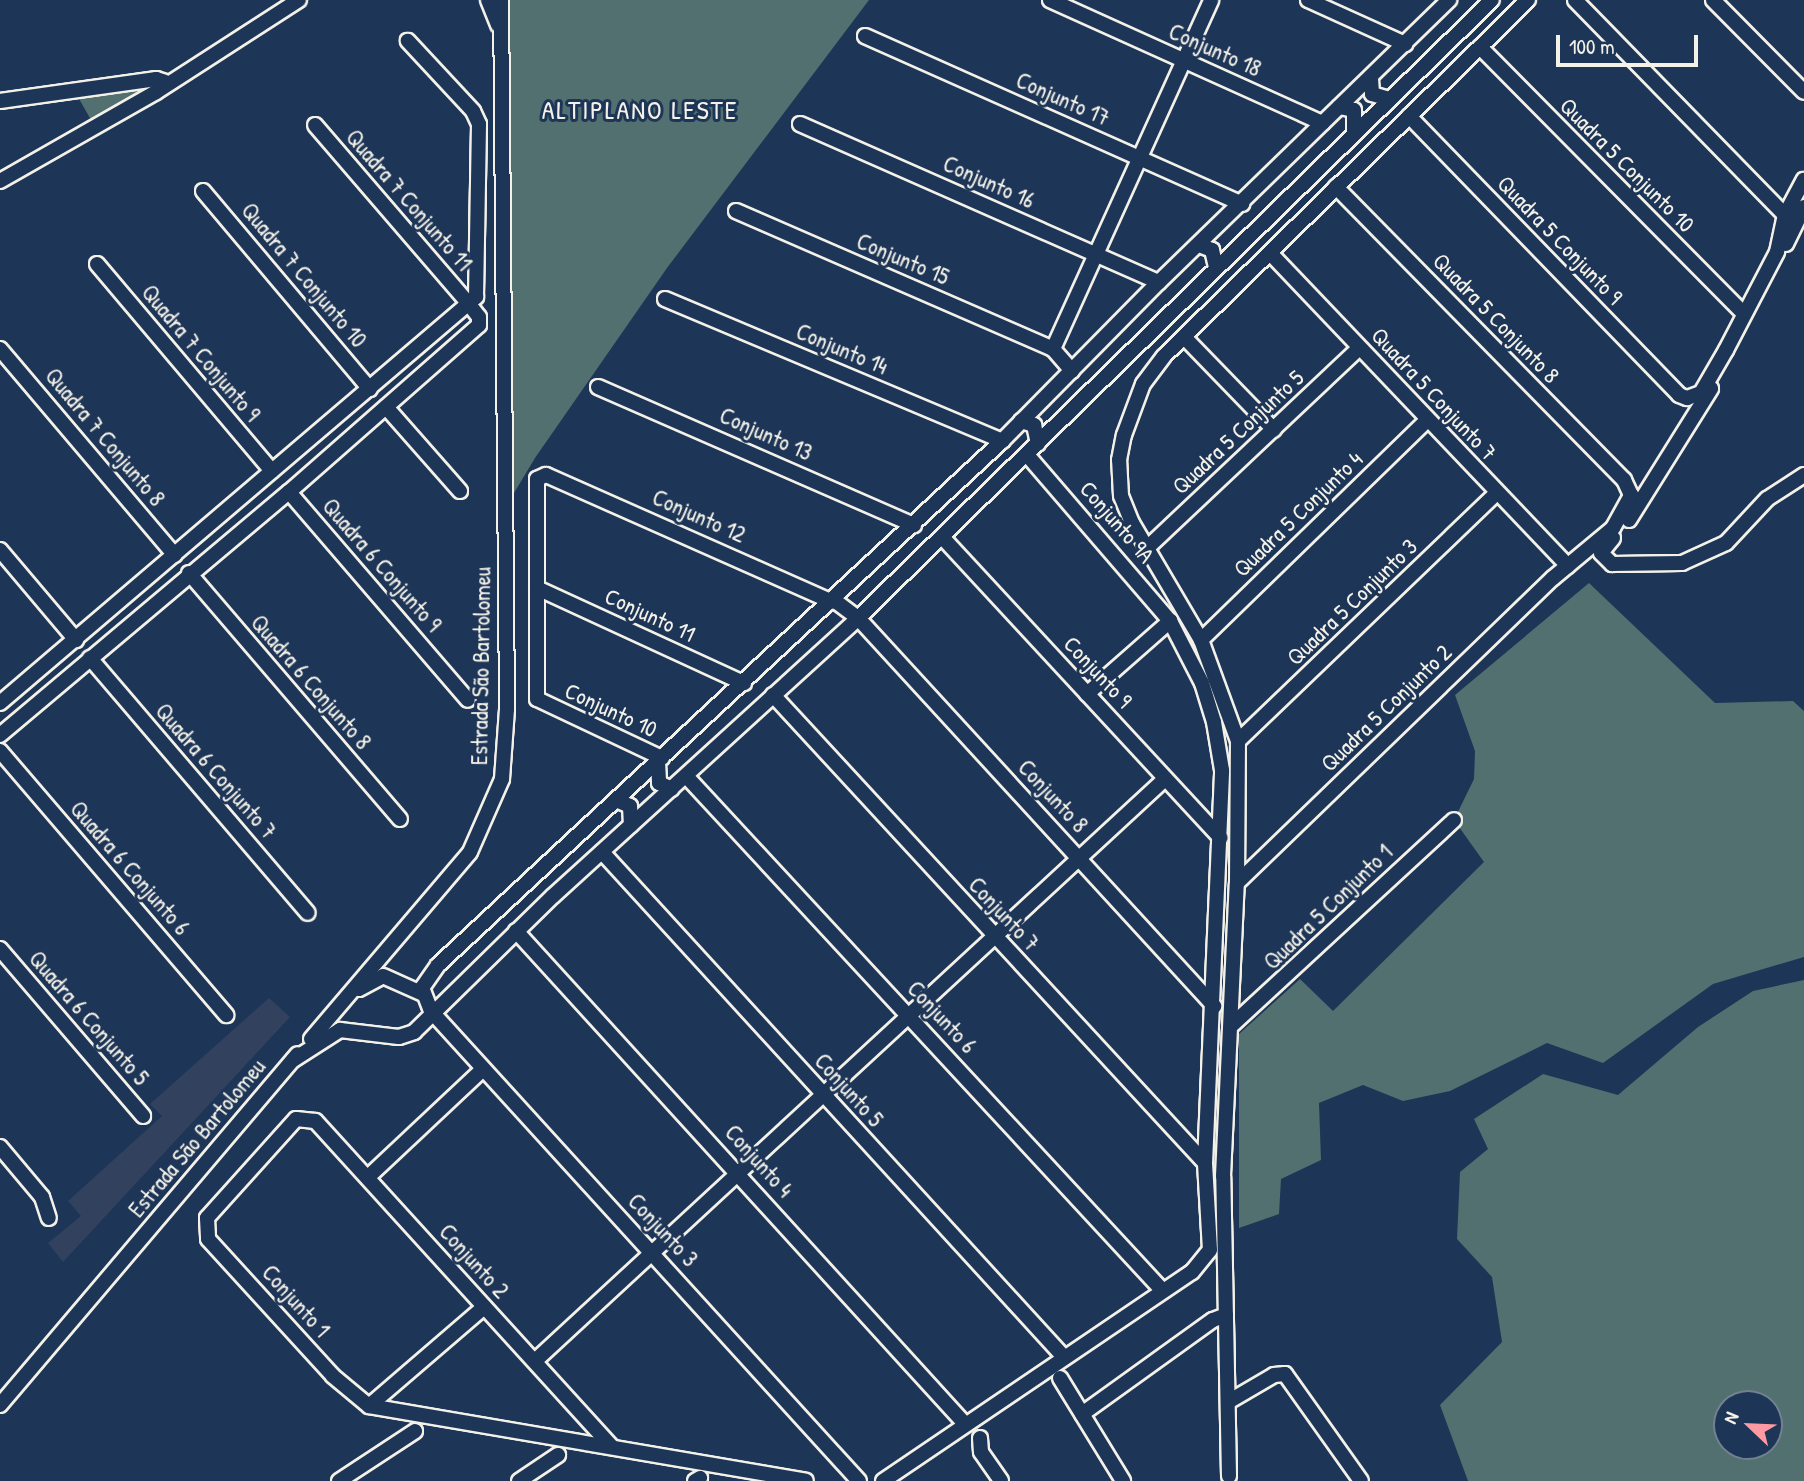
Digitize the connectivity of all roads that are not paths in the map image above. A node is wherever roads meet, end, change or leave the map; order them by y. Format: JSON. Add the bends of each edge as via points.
{"nodes":[{"id":1,"x":299,"y":0,"type":"edge"},
{"id":2,"x":488,"y":0,"type":"edge"},
{"id":3,"x":501,"y":0,"type":"edge"},
{"id":4,"x":1050,"y":0,"type":"edge"},
{"id":5,"x":1210,"y":0,"type":"edge"},
{"id":6,"x":1308,"y":0,"type":"edge"},
{"id":7,"x":1449,"y":0,"type":"edge"},
{"id":8,"x":1492,"y":0,"type":"edge"},
{"id":9,"x":1528,"y":0,"type":"edge"},
{"id":10,"x":1575,"y":0,"type":"edge"},
{"id":11,"x":1713,"y":0,"type":"edge"},
{"id":12,"x":499,"y":26,"type":"junction"},
{"id":13,"x":865,"y":36,"type":"dead end"},
{"id":14,"x":408,"y":41,"type":"dead end"},
{"id":15,"x":1405,"y":44,"type":"junction"},
{"id":16,"x":1480,"y":47,"type":"junction"},
{"id":17,"x":1183,"y":60,"type":"junction"},
{"id":18,"x":1371,"y":79,"type":"junction"},
{"id":19,"x":165,"y":82,"type":"junction"},
{"id":20,"x":1804,"y":92,"type":"edge"},
{"id":21,"x":1389,"y":99,"type":"junction"},
{"id":22,"x":0,"y":101,"type":"edge"},
{"id":23,"x":1339,"y":107,"type":"junction"},
{"id":24,"x":1409,"y":116,"type":"junction"},
{"id":25,"x":800,"y":124,"type":"dead end"},
{"id":26,"x":1322,"y":124,"type":"junction"},
{"id":27,"x":315,"y":125,"type":"dead end"},
{"id":28,"x":1353,"y":135,"type":"junction"},
{"id":29,"x":1139,"y":157,"type":"junction"},
{"id":30,"x":1804,"y":180,"type":"edge"},
{"id":31,"x":0,"y":181,"type":"edge"},
{"id":32,"x":1336,"y":187,"type":"junction"},
{"id":33,"x":203,"y":191,"type":"dead end"},
{"id":34,"x":1804,"y":207,"type":"edge"},
{"id":35,"x":1237,"y":209,"type":"junction"},
{"id":36,"x":736,"y":211,"type":"dead end"},
{"id":37,"x":1785,"y":215,"type":"junction"},
{"id":38,"x":1245,"y":240,"type":"junction"},
{"id":39,"x":1199,"y":245,"type":"junction"},
{"id":40,"x":1270,"y":253,"type":"junction"},
{"id":41,"x":1094,"y":254,"type":"junction"},
{"id":42,"x":97,"y":264,"type":"dead end"},
{"id":43,"x":1216,"y":268,"type":"junction"},
{"id":44,"x":1159,"y":282,"type":"junction"},
{"id":45,"x":665,"y":299,"type":"dead end"},
{"id":46,"x":469,"y":304,"type":"junction"},
{"id":47,"x":1744,"y":314,"type":"junction"},
{"id":48,"x":1184,"y":337,"type":"junction"},
{"id":49,"x":1359,"y":348,"type":"junction"},
{"id":50,"x":0,"y":349,"type":"edge"},
{"id":51,"x":1053,"y":349,"type":"junction"},
{"id":52,"x":1072,"y":371,"type":"junction"},
{"id":53,"x":598,"y":387,"type":"dead end"},
{"id":54,"x":370,"y":389,"type":"junction"},
{"id":55,"x":386,"y":407,"type":"junction"},
{"id":56,"x":1427,"y":420,"type":"junction"},
{"id":57,"x":1021,"y":421,"type":"junction"},
{"id":58,"x":323,"y":428,"type":"junction"},
{"id":59,"x":1273,"y":430,"type":"junction"},
{"id":60,"x":1002,"y":441,"type":"junction"},
{"id":61,"x":338,"y":448,"type":"junction"},
{"id":62,"x":1032,"y":449,"type":"junction"},
{"id":63,"x":272,"y":471,"type":"junction"},
{"id":64,"x":1804,"y":475,"type":"edge"},
{"id":65,"x":1623,"y":480,"type":"joint"},
{"id":66,"x":460,"y":491,"type":"dead end"},
{"id":67,"x":289,"y":492,"type":"junction"},
{"id":68,"x":1497,"y":493,"type":"junction"},
{"id":69,"x":228,"y":511,"type":"junction"},
{"id":70,"x":914,"y":525,"type":"junction"},
{"id":71,"x":242,"y":528,"type":"junction"},
{"id":72,"x":942,"y":537,"type":"junction"},
{"id":73,"x":1147,"y":548,"type":"junction"},
{"id":74,"x":0,"y":550,"type":"edge"},
{"id":75,"x":175,"y":555,"type":"junction"},
{"id":76,"x":871,"y":566,"type":"junction"},
{"id":77,"x":1567,"y":566,"type":"junction"},
{"id":78,"x":189,"y":573,"type":"junction"},
{"id":79,"x":537,"y":588,"type":"junction"},
{"id":80,"x":888,"y":589,"type":"junction"},
{"id":81,"x":129,"y":594,"type":"junction"},
{"id":82,"x":833,"y":601,"type":"junction"},
{"id":83,"x":144,"y":613,"type":"junction"},
{"id":84,"x":858,"y":618,"type":"junction"},
{"id":85,"x":1170,"y":621,"type":"junction"},
{"id":86,"x":76,"y":640,"type":"junction"},
{"id":87,"x":1201,"y":640,"type":"junction"},
{"id":88,"x":90,"y":658,"type":"junction"},
{"id":89,"x":26,"y":681,"type":"junction"},
{"id":90,"x":744,"y":683,"type":"junction"},
{"id":91,"x":1087,"y":694,"type":"junction"},
{"id":92,"x":773,"y":695,"type":"junction"},
{"id":93,"x":40,"y":700,"type":"junction"},
{"id":94,"x":468,"y":700,"type":"dead end"},
{"id":95,"x":0,"y":704,"type":"edge"},
{"id":96,"x":0,"y":735,"type":"edge"},
{"id":97,"x":1238,"y":741,"type":"junction"},
{"id":98,"x":0,"y":751,"type":"edge"},
{"id":99,"x":660,"y":760,"type":"junction"},
{"id":100,"x":687,"y":777,"type":"junction"},
{"id":101,"x":1166,"y":779,"type":"junction"},
{"id":102,"x":672,"y":789,"type":"junction"},
{"id":103,"x":616,"y":800,"type":"junction"},
{"id":104,"x":400,"y":819,"type":"dead end"},
{"id":105,"x":1454,"y":820,"type":"dead end"},
{"id":106,"x":631,"y":825,"type":"junction"},
{"id":107,"x":1220,"y":838,"type":"junction"},
{"id":108,"x":602,"y":852,"type":"junction"},
{"id":109,"x":1080,"y":859,"type":"junction"},
{"id":110,"x":1237,"y":883,"type":"junction"},
{"id":111,"x":308,"y":913,"type":"dead end"},
{"id":112,"x":516,"y":931,"type":"junction"},
{"id":113,"x":995,"y":938,"type":"junction"},
{"id":114,"x":0,"y":949,"type":"edge"},
{"id":115,"x":374,"y":965,"type":"junction"},
{"id":116,"x":422,"y":990,"type":"junction"},
{"id":117,"x":346,"y":998,"type":"junction"},
{"id":118,"x":1214,"y":1006,"type":"junction"},
{"id":119,"x":431,"y":1011,"type":"junction"},
{"id":120,"x":226,"y":1015,"type":"dead end"},
{"id":121,"x":910,"y":1016,"type":"junction"},
{"id":122,"x":329,"y":1017,"type":"junction"},
{"id":123,"x":1232,"y":1025,"type":"junction"},
{"id":124,"x":293,"y":1060,"type":"junction"},
{"id":125,"x":483,"y":1069,"type":"junction"},
{"id":126,"x":823,"y":1095,"type":"junction"},
{"id":127,"x":143,"y":1116,"type":"dead end"},
{"id":128,"x":0,"y":1147,"type":"edge"},
{"id":129,"x":1205,"y":1163,"type":"junction"},
{"id":130,"x":739,"y":1172,"type":"junction"},
{"id":131,"x":368,"y":1177,"type":"junction"},
{"id":132,"x":49,"y":1217,"type":"dead end"},
{"id":133,"x":207,"y":1218,"type":"joint"},
{"id":134,"x":652,"y":1252,"type":"junction"},
{"id":135,"x":1162,"y":1290,"type":"junction"},
{"id":136,"x":484,"y":1307,"type":"junction"},
{"id":137,"x":1226,"y":1315,"type":"junction"},
{"id":138,"x":1064,"y":1357,"type":"junction"},
{"id":139,"x":536,"y":1360,"type":"junction"},
{"id":140,"x":1060,"y":1378,"type":"dead end"},
{"id":141,"x":1228,"y":1402,"type":"junction"},
{"id":142,"x":0,"y":1405,"type":"edge"},
{"id":143,"x":369,"y":1406,"type":"junction"},
{"id":144,"x":1082,"y":1414,"type":"junction"},
{"id":145,"x":965,"y":1424,"type":"junction"},
{"id":146,"x":415,"y":1432,"type":"dead end"},
{"id":147,"x":980,"y":1438,"type":"dead end"},
{"id":148,"x":612,"y":1447,"type":"junction"},
{"id":149,"x":558,"y":1455,"type":"dead end"},
{"id":150,"x":1229,"y":1479,"type":"edge"},
{"id":151,"x":339,"y":1481,"type":"edge"},
{"id":152,"x":519,"y":1481,"type":"edge"},
{"id":153,"x":806,"y":1481,"type":"edge"},
{"id":154,"x":859,"y":1481,"type":"edge"},
{"id":155,"x":883,"y":1481,"type":"edge"},
{"id":156,"x":1002,"y":1481,"type":"edge"},
{"id":157,"x":1123,"y":1481,"type":"edge"},
{"id":158,"x":1361,"y":1481,"type":"edge"}],
"edges":[{"from":1,"to":19,"type":"street"},
{"from":2,"to":12,"type":"street"},
{"from":3,"to":12,"type":"street","name":"Estrada São Bartolomeu"},
{"from":4,"to":17,"type":"street","name":"Conjunto 18"},
{"from":5,"to":17,"type":"street"},
{"from":6,"to":15,"type":"street"},
{"from":7,"to":15,"type":"street"},
{"from":8,"to":21,"type":"street"},
{"from":9,"to":16,"type":"street"},
{"from":10,"to":37,"type":"street"},
{"from":11,"to":20,"type":"street"},
{"from":12,"to":115,"type":"street","name":"Estrada São Bartolomeu","via":[[505,762],[496,800],[470,852]]},
{"from":13,"to":29,"type":"street","name":"Conjunto 17"},
{"from":14,"to":46,"type":"street","via":[[479,124],[479,281],[476,297]]},
{"from":15,"to":18,"type":"street"},
{"from":16,"to":24,"type":"street"},
{"from":16,"to":47,"type":"street","name":"Quadra 5 Conjunto 10"},
{"from":17,"to":26,"type":"street","name":"Conjunto 18"},
{"from":17,"to":29,"type":"street"},
{"from":18,"to":21,"type":"street","via":[[1372,94]]},
{"from":18,"to":23,"type":"street"},
{"from":19,"to":22,"type":"street","via":[[156,79]]},
{"from":19,"to":31,"type":"street","via":[[156,92]]},
{"from":21,"to":28,"type":"street"},
{"from":23,"to":26,"type":"street"},
{"from":23,"to":28,"type":"street","via":[[1356,114]]},
{"from":24,"to":32,"type":"street"},
{"from":24,"to":47,"type":"street","name":"Quadra 5 Conjunto 9","via":[[1679,395],[1693,397],[1705,388]]},
{"from":25,"to":41,"type":"street","name":"Conjunto 16"},
{"from":26,"to":35,"type":"street"},
{"from":27,"to":46,"type":"street","name":"Quadra 7 Conjunto 11"},
{"from":28,"to":38,"type":"street"},
{"from":29,"to":35,"type":"street","name":"Conjunto 17"},
{"from":29,"to":41,"type":"street"},
{"from":30,"to":37,"type":"street"},
{"from":32,"to":40,"type":"street"},
{"from":32,"to":65,"type":"street","name":"Quadra 5 Conjunto 8"},
{"from":33,"to":54,"type":"street","name":"Quadra 7 Conjunto 10"},
{"from":34,"to":64,"type":"street","via":[[1685,437],[1642,502],[1602,549],[1602,558],[1637,567],[1694,559],[1726,543],[1766,499]]},
{"from":35,"to":38,"type":"street","via":[[1232,232]]},
{"from":35,"to":39,"type":"street"},
{"from":36,"to":51,"type":"street","name":"Conjunto 15"},
{"from":37,"to":47,"type":"street","via":[[1783,239]]},
{"from":38,"to":43,"type":"street"},
{"from":39,"to":43,"type":"street","via":[[1212,250]]},
{"from":39,"to":44,"type":"street"},
{"from":40,"to":48,"type":"street"},
{"from":40,"to":49,"type":"street","name":"Quadra 5 Conjunto 7"},
{"from":41,"to":44,"type":"street","name":"Conjunto 16"},
{"from":41,"to":51,"type":"street"},
{"from":42,"to":63,"type":"street","name":"Quadra 7 Conjunto 9"},
{"from":43,"to":62,"type":"street"},
{"from":44,"to":52,"type":"street"},
{"from":45,"to":60,"type":"street","name":"Conjunto 14"},
{"from":46,"to":54,"type":"street"},
{"from":46,"to":55,"type":"street","via":[[479,317],[476,329]]},
{"from":48,"to":59,"type":"street"},
{"from":48,"to":73,"type":"street","via":[[1143,384],[1131,407],[1119,460],[1121,496]]},
{"from":49,"to":56,"type":"street","name":"Quadra 5 Conjunto 7"},
{"from":49,"to":59,"type":"street","name":"Quadra 5 Conjunto 5"},
{"from":50,"to":75,"type":"street","name":"Quadra 7 Conjunto 8"},
{"from":51,"to":52,"type":"street"},
{"from":52,"to":57,"type":"street"},
{"from":53,"to":70,"type":"street","name":"Conjunto 13"},
{"from":54,"to":58,"type":"street"},
{"from":55,"to":61,"type":"street"},
{"from":55,"to":66,"type":"street"},
{"from":56,"to":68,"type":"street","name":"Quadra 5 Conjunto 7"},
{"from":56,"to":87,"type":"street","name":"Quadra 5 Conjunto 4"},
{"from":57,"to":60,"type":"street"},
{"from":57,"to":62,"type":"street","name":"Conjunto 9A","via":[[1034,425]]},
{"from":58,"to":61,"type":"street"},
{"from":58,"to":63,"type":"street"},
{"from":59,"to":73,"type":"street","name":"Quadra 5 Conjunto 5"},
{"from":60,"to":70,"type":"street"},
{"from":61,"to":67,"type":"street"},
{"from":62,"to":72,"type":"street"},
{"from":62,"to":85,"type":"street","name":"Conjunto 9A"},
{"from":63,"to":69,"type":"street"},
{"from":65,"to":77,"type":"street","name":"Quadra 5 Conjunto 2","via":[[1631,495],[1624,514],[1614,528]]},
{"from":67,"to":71,"type":"street"},
{"from":67,"to":94,"type":"street","name":"Quadra 6 Conjunto 9"},
{"from":68,"to":77,"type":"street","name":"Quadra 5 Conjunto 7"},
{"from":68,"to":97,"type":"street","name":"Quadra 5 Conjunto 3"},
{"from":69,"to":71,"type":"street"},
{"from":69,"to":75,"type":"street"},
{"from":70,"to":76,"type":"street"},
{"from":71,"to":78,"type":"street"},
{"from":72,"to":80,"type":"street"},
{"from":72,"to":91,"type":"street","name":"Conjunto 9"},
{"from":73,"to":87,"type":"street"},
{"from":74,"to":86,"type":"street"},
{"from":75,"to":81,"type":"street"},
{"from":76,"to":80,"type":"street","via":[[876,582]]},
{"from":76,"to":82,"type":"street"},
{"from":77,"to":110,"type":"street","name":"Quadra 5 Conjunto 2"},
{"from":78,"to":83,"type":"street"},
{"from":78,"to":104,"type":"street","name":"Quadra 6 Conjunto 8"},
{"from":79,"to":82,"type":"street","name":"Conjunto 12","via":[[534,488],[537,479],[546,475]]},
{"from":79,"to":90,"type":"street","name":"Conjunto 11"},
{"from":79,"to":99,"type":"street","name":"Conjunto 10","via":[[536,693],[542,703]]},
{"from":80,"to":84,"type":"street"},
{"from":81,"to":83,"type":"street"},
{"from":81,"to":86,"type":"street"},
{"from":82,"to":84,"type":"street","name":"Conjunto 12"},
{"from":82,"to":90,"type":"street"},
{"from":83,"to":88,"type":"street"},
{"from":84,"to":92,"type":"street"},
{"from":84,"to":109,"type":"street","name":"Conjunto 8"},
{"from":85,"to":91,"type":"street"},
{"from":85,"to":107,"type":"street","name":"Conjunto 9A","via":[[1202,683],[1214,722],[1222,770]]},
{"from":86,"to":89,"type":"street"},
{"from":87,"to":97,"type":"street"},
{"from":88,"to":93,"type":"street"},
{"from":88,"to":111,"type":"street","name":"Quadra 6 Conjunto 7"},
{"from":89,"to":93,"type":"street"},
{"from":89,"to":95,"type":"street"},
{"from":90,"to":99,"type":"street"},
{"from":91,"to":101,"type":"street","name":"Conjunto 9"},
{"from":92,"to":100,"type":"street"},
{"from":92,"to":113,"type":"street","name":"Conjunto 7"},
{"from":93,"to":96,"type":"street"},
{"from":97,"to":110,"type":"street"},
{"from":98,"to":120,"type":"street","name":"Quadra 6 Conjunto 6"},
{"from":99,"to":102,"type":"street","via":[[659,783]]},
{"from":99,"to":103,"type":"street"},
{"from":100,"to":102,"type":"street"},
{"from":100,"to":121,"type":"street","name":"Conjunto 6"},
{"from":101,"to":107,"type":"street","name":"Conjunto 9"},
{"from":101,"to":109,"type":"street"},
{"from":102,"to":106,"type":"street"},
{"from":103,"to":106,"type":"street","via":[[630,806]]},
{"from":103,"to":116,"type":"street","via":[[438,965]]},
{"from":105,"to":123,"type":"street","name":"Quadra 5 Conjunto 1"},
{"from":106,"to":108,"type":"street"},
{"from":107,"to":118,"type":"street","name":"Conjunto 9A"},
{"from":108,"to":112,"type":"street"},
{"from":108,"to":126,"type":"street","name":"Conjunto 5"},
{"from":109,"to":113,"type":"street"},
{"from":109,"to":118,"type":"street","name":"Conjunto 8"},
{"from":110,"to":123,"type":"street"},
{"from":112,"to":119,"type":"street"},
{"from":112,"to":130,"type":"street","name":"Conjunto 4"},
{"from":113,"to":121,"type":"street"},
{"from":113,"to":129,"type":"street","name":"Conjunto 7"},
{"from":114,"to":127,"type":"street","name":"Quadra 6 Conjunto 5"},
{"from":115,"to":116,"type":"street"},
{"from":115,"to":117,"type":"street","name":"Estrada São Bartolomeu"},
{"from":116,"to":117,"type":"street","via":[[383,976]]},
{"from":116,"to":119,"type":"street","name":"Conjunto 3"},
{"from":117,"to":122,"type":"street","name":"Estrada São Bartolomeu"},
{"from":118,"to":129,"type":"street","name":"Conjunto 9A"},
{"from":119,"to":122,"type":"street","via":[[399,1027]]},
{"from":119,"to":124,"type":"street","via":[[407,1036],[340,1030]]},
{"from":119,"to":125,"type":"street","name":"Conjunto 3"},
{"from":121,"to":126,"type":"street"},
{"from":121,"to":135,"type":"street","name":"Conjunto 6"},
{"from":122,"to":124,"type":"street","name":"Estrada São Bartolomeu"},
{"from":123,"to":137,"type":"street","via":[[1223,1176]]},
{"from":124,"to":142,"type":"street","name":"Estrada São Bartolomeu"},
{"from":125,"to":131,"type":"street"},
{"from":125,"to":134,"type":"street","name":"Conjunto 3"},
{"from":126,"to":130,"type":"street"},
{"from":126,"to":138,"type":"street","name":"Conjunto 5"},
{"from":128,"to":132,"type":"street","via":[[42,1197]]},
{"from":129,"to":135,"type":"street","name":"Conjunto 9A","via":[[1208,1256]]},
{"from":130,"to":134,"type":"street"},
{"from":130,"to":145,"type":"street","name":"Conjunto 4"},
{"from":131,"to":133,"type":"street","name":"Conjunto 2","via":[[315,1121],[296,1119]]},
{"from":131,"to":136,"type":"street","name":"Conjunto 2"},
{"from":133,"to":143,"type":"street","name":"Conjunto 1","via":[[208,1238],[333,1376]]},
{"from":134,"to":139,"type":"street"},
{"from":134,"to":154,"type":"street","name":"Conjunto 3"},
{"from":135,"to":138,"type":"street"},
{"from":136,"to":139,"type":"street","name":"Conjunto 2"},
{"from":136,"to":143,"type":"street"},
{"from":137,"to":141,"type":"street"},
{"from":137,"to":144,"type":"street"},
{"from":138,"to":145,"type":"street"},
{"from":139,"to":148,"type":"street","name":"Conjunto 2"},
{"from":140,"to":144,"type":"street"},
{"from":141,"to":150,"type":"street"},
{"from":141,"to":158,"type":"street","via":[[1274,1375],[1285,1374]]},
{"from":143,"to":148,"type":"street"},
{"from":144,"to":157,"type":"street"},
{"from":145,"to":155,"type":"street"},
{"from":146,"to":151,"type":"street"},
{"from":147,"to":156,"type":"street","via":[[981,1452]]},
{"from":148,"to":153,"type":"street"},
{"from":149,"to":152,"type":"street"}]}
